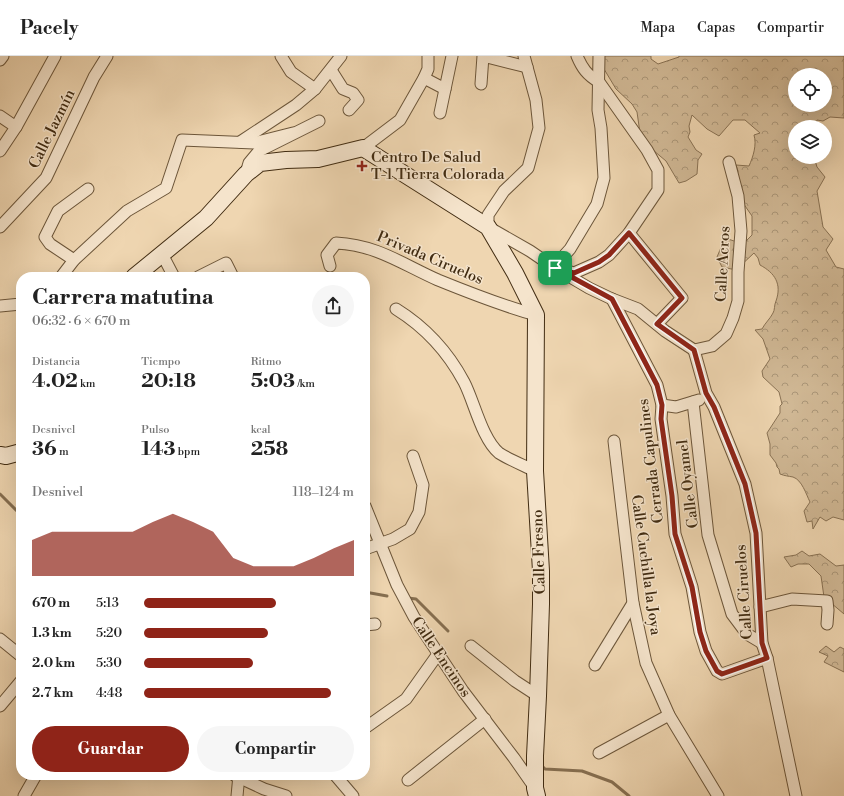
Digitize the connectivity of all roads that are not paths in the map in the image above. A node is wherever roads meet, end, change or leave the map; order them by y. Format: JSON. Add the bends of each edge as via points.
{"nodes":[{"id":1,"x":3,"y":56,"type":"edge"},
{"id":2,"x":55,"y":56,"type":"edge"},
{"id":3,"x":107,"y":56,"type":"edge"},
{"id":4,"x":281,"y":56,"type":"edge"},
{"id":5,"x":341,"y":56,"type":"edge"},
{"id":6,"x":428,"y":56,"type":"edge"},
{"id":7,"x":452,"y":56,"type":"edge"},
{"id":8,"x":524,"y":56,"type":"edge"},
{"id":9,"x":577,"y":56,"type":"edge"},
{"id":10,"x":599,"y":56,"type":"edge"},
{"id":11,"x":0,"y":60,"type":"edge"},
{"id":12,"x":527,"y":67,"type":"junction"},
{"id":13,"x":330,"y":70,"type":"junction"},
{"id":14,"x":424,"y":78,"type":"junction"},
{"id":15,"x":599,"y":82,"type":"junction"},
{"id":16,"x":481,"y":84,"type":"dead end"},
{"id":17,"x":315,"y":89,"type":"junction"},
{"id":18,"x":445,"y":89,"type":"junction"},
{"id":19,"x":348,"y":110,"type":"dead end"},
{"id":20,"x":440,"y":113,"type":"dead end"},
{"id":21,"x":0,"y":116,"type":"edge"},
{"id":22,"x":319,"y":121,"type":"dead end"},
{"id":23,"x":16,"y":127,"type":"junction"},
{"id":24,"x":293,"y":133,"type":"junction"},
{"id":25,"x":240,"y":142,"type":"junction"},
{"id":26,"x":363,"y":148,"type":"junction"},
{"id":27,"x":0,"y":150,"type":"edge"},
{"id":28,"x":729,"y":162,"type":"dead end"},
{"id":29,"x":246,"y":174,"type":"junction"},
{"id":30,"x":88,"y":189,"type":"dead end"},
{"id":31,"x":0,"y":227,"type":"edge"},
{"id":32,"x":488,"y":227,"type":"junction"},
{"id":33,"x":629,"y":233,"type":"junction"},
{"id":34,"x":162,"y":254,"type":"junction"},
{"id":35,"x":74,"y":260,"type":"junction"},
{"id":36,"x":330,"y":266,"type":"dead end"},
{"id":37,"x":555,"y":268,"type":"junction"},
{"id":38,"x":65,"y":272,"type":"edge"},
{"id":39,"x":140,"y":272,"type":"edge"},
{"id":40,"x":171,"y":272,"type":"edge"},
{"id":41,"x":208,"y":272,"type":"edge"},
{"id":42,"x":230,"y":272,"type":"edge"},
{"id":43,"x":612,"y":299,"type":"junction"},
{"id":44,"x":16,"y":304,"type":"edge"},
{"id":45,"x":0,"y":306,"type":"edge"},
{"id":46,"x":396,"y":308,"type":"dead end"},
{"id":47,"x":536,"y":315,"type":"junction"},
{"id":48,"x":657,"y":324,"type":"junction"},
{"id":49,"x":694,"y":350,"type":"junction"},
{"id":50,"x":706,"y":393,"type":"junction"},
{"id":51,"x":693,"y":402,"type":"junction"},
{"id":52,"x":662,"y":405,"type":"junction"},
{"id":53,"x":614,"y":441,"type":"dead end"},
{"id":54,"x":16,"y":453,"type":"edge"},
{"id":55,"x":0,"y":455,"type":"edge"},
{"id":56,"x":414,"y":456,"type":"dead end"},
{"id":57,"x":535,"y":471,"type":"junction"},
{"id":58,"x":370,"y":519,"type":"edge"},
{"id":59,"x":380,"y":544,"type":"junction"},
{"id":60,"x":370,"y":547,"type":"edge"},
{"id":61,"x":633,"y":603,"type":"junction"},
{"id":62,"x":760,"y":607,"type":"junction"},
{"id":63,"x":827,"y":624,"type":"dead end"},
{"id":64,"x":0,"y":639,"type":"edge"},
{"id":65,"x":762,"y":643,"type":"junction"},
{"id":66,"x":471,"y":646,"type":"dead end"},
{"id":67,"x":16,"y":652,"type":"edge"},
{"id":68,"x":438,"y":654,"type":"junction"},
{"id":69,"x":767,"y":658,"type":"junction"},
{"id":70,"x":594,"y":666,"type":"dead end"},
{"id":71,"x":16,"y":687,"type":"edge"},
{"id":72,"x":538,"y":696,"type":"junction"},
{"id":73,"x":0,"y":706,"type":"edge"},
{"id":74,"x":669,"y":715,"type":"junction"},
{"id":75,"x":485,"y":719,"type":"junction"},
{"id":76,"x":370,"y":724,"type":"edge"},
{"id":77,"x":599,"y":753,"type":"dead end"},
{"id":78,"x":33,"y":780,"type":"edge"},
{"id":79,"x":237,"y":780,"type":"edge"},
{"id":80,"x":245,"y":780,"type":"edge"},
{"id":81,"x":339,"y":780,"type":"edge"},
{"id":82,"x":408,"y":780,"type":"dead end"},
{"id":83,"x":536,"y":792,"type":"edge"},
{"id":84,"x":716,"y":794,"type":"edge"},
{"id":85,"x":24,"y":796,"type":"edge"},
{"id":86,"x":237,"y":796,"type":"edge"},
{"id":87,"x":286,"y":796,"type":"edge"},
{"id":88,"x":353,"y":796,"type":"edge"},
{"id":89,"x":796,"y":796,"type":"edge"}],
"edges":[{"from":1,"to":11,"type":"street"},
{"from":2,"to":23,"type":"street"},
{"from":3,"to":31,"type":"street","name":"Calle Jazmín","via":[[94,77],[46,178]]},
{"from":4,"to":17,"type":"street","via":[[291,72]]},
{"from":5,"to":13,"type":"street"},
{"from":6,"to":14,"type":"street","via":[[428,69]]},
{"from":7,"to":18,"type":"street"},
{"from":8,"to":12,"type":"street"},
{"from":9,"to":15,"type":"street","via":[[582,68]]},
{"from":10,"to":15,"type":"street"},
{"from":12,"to":16,"type":"street","via":[[483,56]]},
{"from":12,"to":32,"type":"street","via":[[536,100],[539,128],[528,168],[504,191],[488,215]]},
{"from":13,"to":17,"type":"street"},
{"from":13,"to":19,"type":"street","via":[[343,89],[353,93],[358,100]]},
{"from":14,"to":18,"type":"street"},
{"from":14,"to":26,"type":"street","via":[[400,120]]},
{"from":15,"to":33,"type":"street","via":[[643,144],[658,170],[658,190]]},
{"from":15,"to":37,"type":"street","via":[[598,110],[604,178],[597,204],[570,250]]},
{"from":17,"to":25,"type":"street","via":[[296,105]]},
{"from":18,"to":20,"type":"street"},
{"from":21,"to":23,"type":"street"},
{"from":22,"to":24,"type":"street"},
{"from":23,"to":27,"type":"street"},
{"from":24,"to":25,"type":"street","via":[[254,143]]},
{"from":24,"to":29,"type":"street","via":[[258,151],[249,163]]},
{"from":25,"to":35,"type":"street","via":[[182,140],[166,188],[127,212]]},
{"from":26,"to":29,"type":"street","via":[[318,159],[260,163]]},
{"from":26,"to":32,"type":"street"},
{"from":28,"to":49,"type":"street","name":"Calle Acros","via":[[738,196],[741,231],[738,301],[726,334],[712,346]]},
{"from":29,"to":34,"type":"street","via":[[206,218]]},
{"from":30,"to":35,"type":"street","via":[[58,211],[45,237],[50,244]]},
{"from":32,"to":37,"type":"street"},
{"from":32,"to":47,"type":"street"},
{"from":33,"to":37,"type":"street","via":[[599,262],[574,273]]},
{"from":33,"to":48,"type":"street","via":[[682,298]]},
{"from":34,"to":39,"type":"street"},
{"from":34,"to":40,"type":"street"},
{"from":35,"to":38,"type":"street"},
{"from":36,"to":47,"type":"street","name":"Privada Ciruelos","via":[[328,255],[336,243],[353,244],[406,263],[438,280],[516,310]]},
{"from":37,"to":43,"type":"street"},
{"from":41,"to":42,"type":"street","via":[[226,263]]},
{"from":43,"to":48,"type":"street","via":[[638,309]]},
{"from":43,"to":52,"type":"street","name":"Cerrada Capulines","via":[[657,385]]},
{"from":44,"to":45,"type":"street"},
{"from":46,"to":57,"type":"street","via":[[431,336],[454,366],[464,382],[488,438],[499,452]]},
{"from":47,"to":57,"type":"street","name":"Calle Fresno"},
{"from":48,"to":49,"type":"street"},
{"from":49,"to":50,"type":"street"},
{"from":50,"to":51,"type":"street","via":[[702,399]]},
{"from":50,"to":62,"type":"street","name":"Calle Ciruelos","via":[[745,484],[756,533]]},
{"from":51,"to":52,"type":"street","via":[[676,407]]},
{"from":51,"to":65,"type":"street","name":"Calle Oyamel","via":[[708,535],[732,614],[747,634]]},
{"from":52,"to":69,"type":"street","name":"Cerrada Capulines","via":[[661,419],[675,534],[692,587],[706,651],[717,671],[722,674]]},
{"from":53,"to":61,"type":"street","name":"Calle Cuchilla la Joya"},
{"from":54,"to":55,"type":"street"},
{"from":56,"to":59,"type":"street","via":[[422,485],[419,512],[410,529]]},
{"from":57,"to":72,"type":"street","name":"Calle Fresno","via":[[541,571]]},
{"from":58,"to":59,"type":"street","name":"Calle Encinos"},
{"from":59,"to":60,"type":"street"},
{"from":59,"to":68,"type":"street","name":"Calle Encinos","via":[[397,585]]},
{"from":61,"to":70,"type":"street"},
{"from":61,"to":74,"type":"street","name":"Calle Cuchilla la Joya","via":[[646,662]]},
{"from":62,"to":63,"type":"street","via":[[792,599],[826,601]]},
{"from":62,"to":65,"type":"street","name":"Calle Ciruelos"},
{"from":64,"to":67,"type":"street"},
{"from":65,"to":69,"type":"street","name":"Calle Ciruelos"},
{"from":66,"to":72,"type":"street"},
{"from":68,"to":75,"type":"street","name":"Calle Encinos"},
{"from":68,"to":76,"type":"street","via":[[406,699]]},
{"from":69,"to":89,"type":"street","name":"Calle Ciruelos"},
{"from":71,"to":73,"type":"street"},
{"from":72,"to":83,"type":"street","name":"Calle Fresno"},
{"from":74,"to":77,"type":"street"},
{"from":74,"to":84,"type":"street","name":"Calle Cuchilla la Joya"},
{"from":75,"to":82,"type":"street"},
{"from":75,"to":83,"type":"street","name":"Calle Encinos"},
{"from":78,"to":85,"type":"street"},
{"from":79,"to":86,"type":"street"},
{"from":80,"to":87,"type":"street"},
{"from":81,"to":88,"type":"street"}]}
